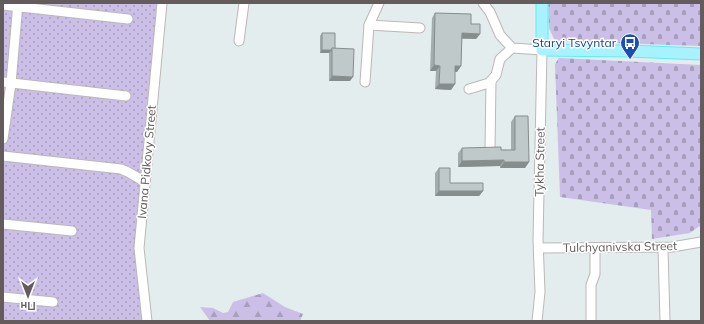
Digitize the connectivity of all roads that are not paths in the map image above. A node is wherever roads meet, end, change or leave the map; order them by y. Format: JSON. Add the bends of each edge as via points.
{"nodes":[{"id":1,"x":162,"y":3,"type":"edge"},
{"id":2,"x":244,"y":3,"type":"edge"},
{"id":3,"x":379,"y":3,"type":"edge"},
{"id":4,"x":483,"y":3,"type":"edge"},
{"id":5,"x":542,"y":3,"type":"edge"},
{"id":6,"x":3,"y":5,"type":"edge"},
{"id":7,"x":17,"y":5,"type":"edge"},
{"id":8,"x":128,"y":19,"type":"dead end"},
{"id":9,"x":369,"y":25,"type":"junction"},
{"id":10,"x":420,"y":28,"type":"dead end"},
{"id":11,"x":239,"y":41,"type":"dead end"},
{"id":12,"x":512,"y":48,"type":"junction"},
{"id":13,"x":542,"y":50,"type":"junction"},
{"id":14,"x":701,"y":54,"type":"edge"},
{"id":15,"x":490,"y":81,"type":"junction"},
{"id":16,"x":365,"y":82,"type":"dead end"},
{"id":17,"x":7,"y":83,"type":"edge"},
{"id":18,"x":469,"y":89,"type":"dead end"},
{"id":19,"x":126,"y":96,"type":"dead end"},
{"id":20,"x":3,"y":140,"type":"edge"},
{"id":21,"x":490,"y":148,"type":"edge"},
{"id":22,"x":3,"y":156,"type":"edge"},
{"id":23,"x":145,"y":182,"type":"junction"},
{"id":24,"x":3,"y":224,"type":"edge"},
{"id":25,"x":72,"y":231,"type":"dead end"},
{"id":26,"x":701,"y":242,"type":"edge"},
{"id":27,"x":539,"y":248,"type":"junction"},
{"id":28,"x":595,"y":248,"type":"junction"},
{"id":29,"x":663,"y":248,"type":"junction"},
{"id":30,"x":3,"y":297,"type":"edge"},
{"id":31,"x":53,"y":302,"type":"dead end"},
{"id":32,"x":147,"y":321,"type":"edge"},
{"id":33,"x":537,"y":321,"type":"edge"},
{"id":34,"x":591,"y":321,"type":"edge"},
{"id":35,"x":665,"y":321,"type":"edge"}],
"edges":[{"from":1,"to":23,"type":"street","name":"Ivana Pidkovy Street"},
{"from":2,"to":11,"type":"street"},
{"from":3,"to":9,"type":"street"},
{"from":4,"to":12,"type":"street","via":[[500,35]]},
{"from":5,"to":13,"type":"main road","name":"Tykha Street"},
{"from":6,"to":7,"type":"street"},
{"from":7,"to":8,"type":"street"},
{"from":7,"to":17,"type":"street"},
{"from":9,"to":10,"type":"street"},
{"from":9,"to":16,"type":"street"},
{"from":12,"to":13,"type":"street"},
{"from":12,"to":15,"type":"street","via":[[500,59],[496,75]]},
{"from":13,"to":14,"type":"main road"},
{"from":13,"to":27,"type":"street","name":"Tykha Street"},
{"from":15,"to":18,"type":"street"},
{"from":15,"to":21,"type":"street"},
{"from":17,"to":19,"type":"street"},
{"from":17,"to":20,"type":"street"},
{"from":22,"to":23,"type":"street","via":[[121,169]]},
{"from":23,"to":32,"type":"street","name":"Ivana Pidkovy Street","via":[[139,248]]},
{"from":24,"to":25,"type":"street"},
{"from":26,"to":29,"type":"street","name":"Tulchyanivska Street"},
{"from":27,"to":28,"type":"street","name":"Tulchyanivska Street"},
{"from":27,"to":33,"type":"street","name":"Tykha Street","via":[[540,292]]},
{"from":28,"to":29,"type":"street","name":"Tulchyanivska Street"},
{"from":28,"to":34,"type":"street"},
{"from":29,"to":35,"type":"street"},
{"from":30,"to":31,"type":"street"}]}
